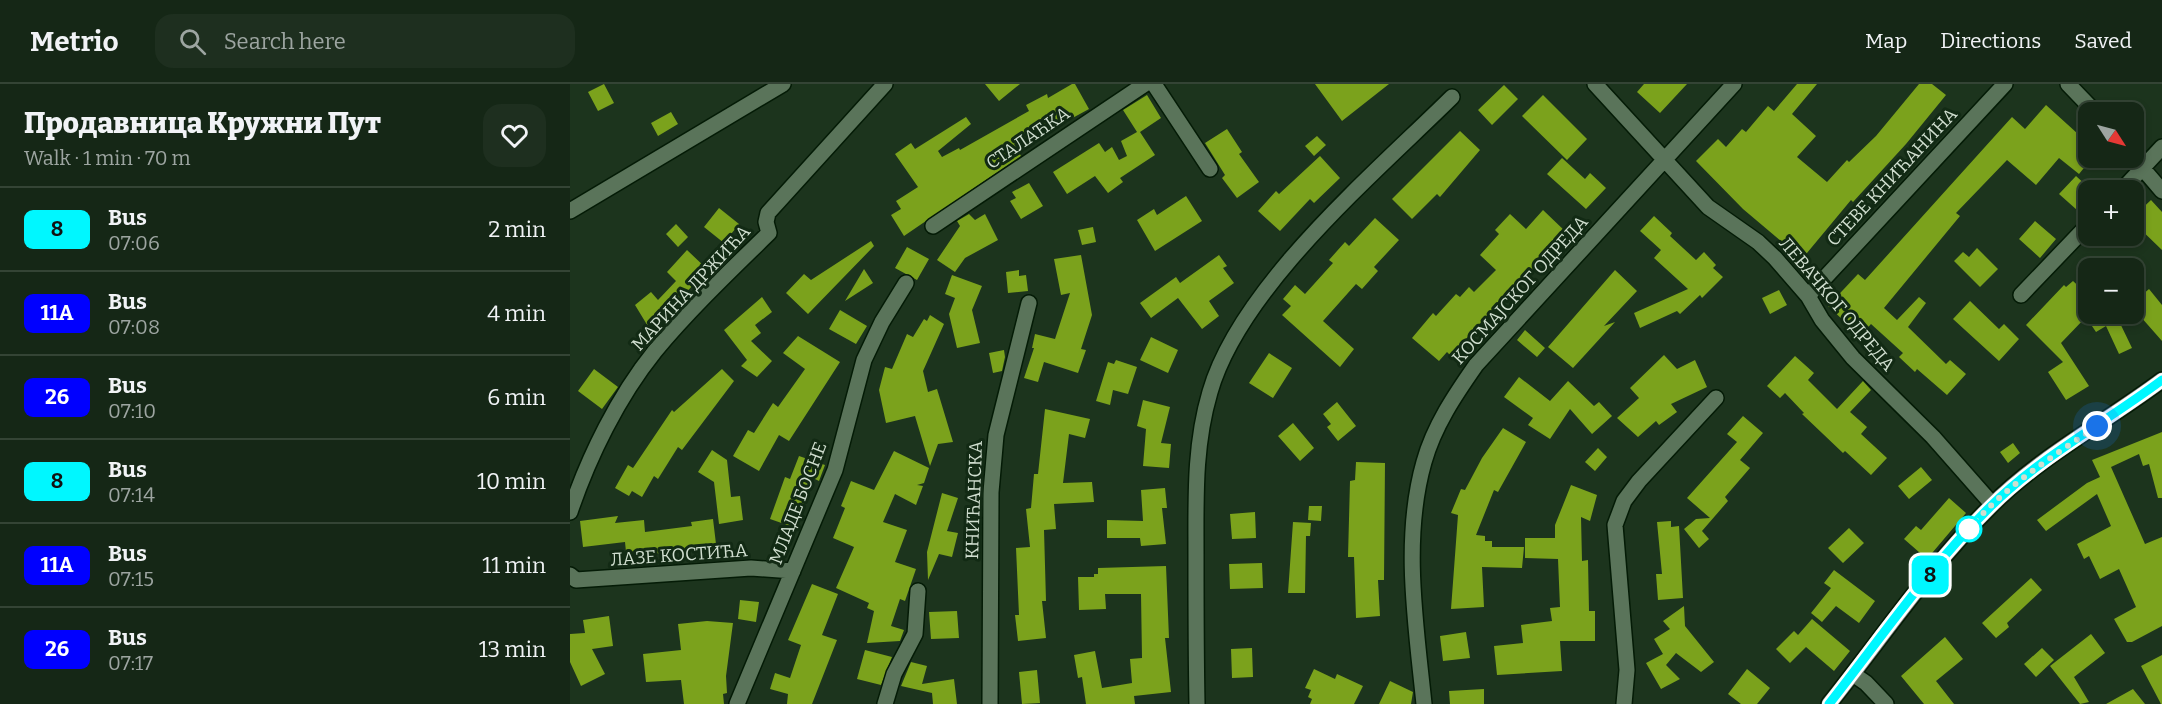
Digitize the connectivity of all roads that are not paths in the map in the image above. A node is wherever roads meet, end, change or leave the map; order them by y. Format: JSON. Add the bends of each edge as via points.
{"nodes":[{"id":1,"x":783,"y":84,"type":"edge"},
{"id":2,"x":885,"y":84,"type":"edge"},
{"id":3,"x":1145,"y":84,"type":"edge"},
{"id":4,"x":1154,"y":84,"type":"edge"},
{"id":5,"x":1595,"y":84,"type":"edge"},
{"id":6,"x":1734,"y":84,"type":"edge"},
{"id":7,"x":2005,"y":84,"type":"edge"},
{"id":8,"x":2068,"y":84,"type":"edge"},
{"id":9,"x":1452,"y":97,"type":"dead end"},
{"id":10,"x":2086,"y":102,"type":"edge"},
{"id":11,"x":2162,"y":147,"type":"edge"},
{"id":12,"x":2144,"y":159,"type":"edge"},
{"id":13,"x":1666,"y":160,"type":"junction"},
{"id":14,"x":2142,"y":168,"type":"edge"},
{"id":15,"x":1210,"y":169,"type":"dead end"},
{"id":16,"x":2162,"y":191,"type":"edge"},
{"id":17,"x":570,"y":211,"type":"edge"},
{"id":18,"x":933,"y":226,"type":"dead end"},
{"id":19,"x":2078,"y":235,"type":"edge"},
{"id":20,"x":906,"y":283,"type":"dead end"},
{"id":21,"x":2020,"y":295,"type":"dead end"},
{"id":22,"x":1808,"y":296,"type":"junction"},
{"id":23,"x":1029,"y":303,"type":"dead end"},
{"id":24,"x":2162,"y":380,"type":"edge"},
{"id":25,"x":1716,"y":398,"type":"dead end"},
{"id":26,"x":1992,"y":504,"type":"junction"},
{"id":27,"x":570,"y":512,"type":"edge"},
{"id":28,"x":792,"y":571,"type":"junction"},
{"id":29,"x":570,"y":575,"type":"edge"},
{"id":30,"x":918,"y":591,"type":"dead end"},
{"id":31,"x":1853,"y":674,"type":"junction"},
{"id":32,"x":737,"y":704,"type":"edge"},
{"id":33,"x":885,"y":704,"type":"edge"},
{"id":34,"x":990,"y":704,"type":"edge"},
{"id":35,"x":1197,"y":704,"type":"edge"},
{"id":36,"x":1424,"y":704,"type":"edge"},
{"id":37,"x":1624,"y":704,"type":"edge"},
{"id":38,"x":1829,"y":704,"type":"edge"},
{"id":39,"x":1886,"y":704,"type":"edge"}],
"edges":[{"from":1,"to":17,"type":"street"},
{"from":2,"to":27,"type":"street","name":"МАРИНА ДРЖИЋА","via":[[768,213],[769,233],[655,352],[605,431],[582,476]]},
{"from":3,"to":18,"type":"street","name":"СТАЛАЋКА"},
{"from":4,"to":15,"type":"street"},
{"from":5,"to":13,"type":"street","name":"ЛЕВАЧКОГ ОДРЕДА"},
{"from":6,"to":13,"type":"street","name":"КОСМАЈСКОГ ОДРЕДА"},
{"from":7,"to":22,"type":"street","name":"СТЕВЕ КНИЋАНИНА"},
{"from":8,"to":10,"type":"street"},
{"from":9,"to":35,"type":"street","via":[[1294,255],[1248,315],[1223,358],[1210,392],[1196,468]]},
{"from":11,"to":12,"type":"street"},
{"from":13,"to":22,"type":"street","name":"ЛЕВАЧКОГ ОДРЕДА","via":[[1708,207],[1758,242]]},
{"from":13,"to":36,"type":"street","name":"КОСМАЈСКОГ ОДРЕДА","via":[[1476,365],[1435,432],[1424,461],[1413,539],[1415,616]]},
{"from":14,"to":16,"type":"street"},
{"from":19,"to":21,"type":"street"},
{"from":20,"to":28,"type":"street","name":"МЛАДЕ БОСНЕ","via":[[864,360],[835,470]]},
{"from":22,"to":26,"type":"street","name":"ЛЕВАЧКОГ ОДРЕДА","via":[[1853,358],[1933,437]]},
{"from":23,"to":34,"type":"street","name":"КНИЋАНСКА","via":[[996,435],[991,492]]},
{"from":24,"to":26,"type":"street"},
{"from":25,"to":37,"type":"street","via":[[1639,482],[1624,501],[1615,525],[1627,670]]},
{"from":26,"to":31,"type":"street","via":[[1936,567]]},
{"from":28,"to":29,"type":"street","name":"ЛАЗЕ КОСТИЋА","via":[[751,568],[576,580]]},
{"from":28,"to":32,"type":"street","name":"МЛАДЕ БОСНЕ"},
{"from":30,"to":33,"type":"street","via":[[915,634],[894,674]]},
{"from":31,"to":38,"type":"street"},
{"from":31,"to":39,"type":"street"}]}
